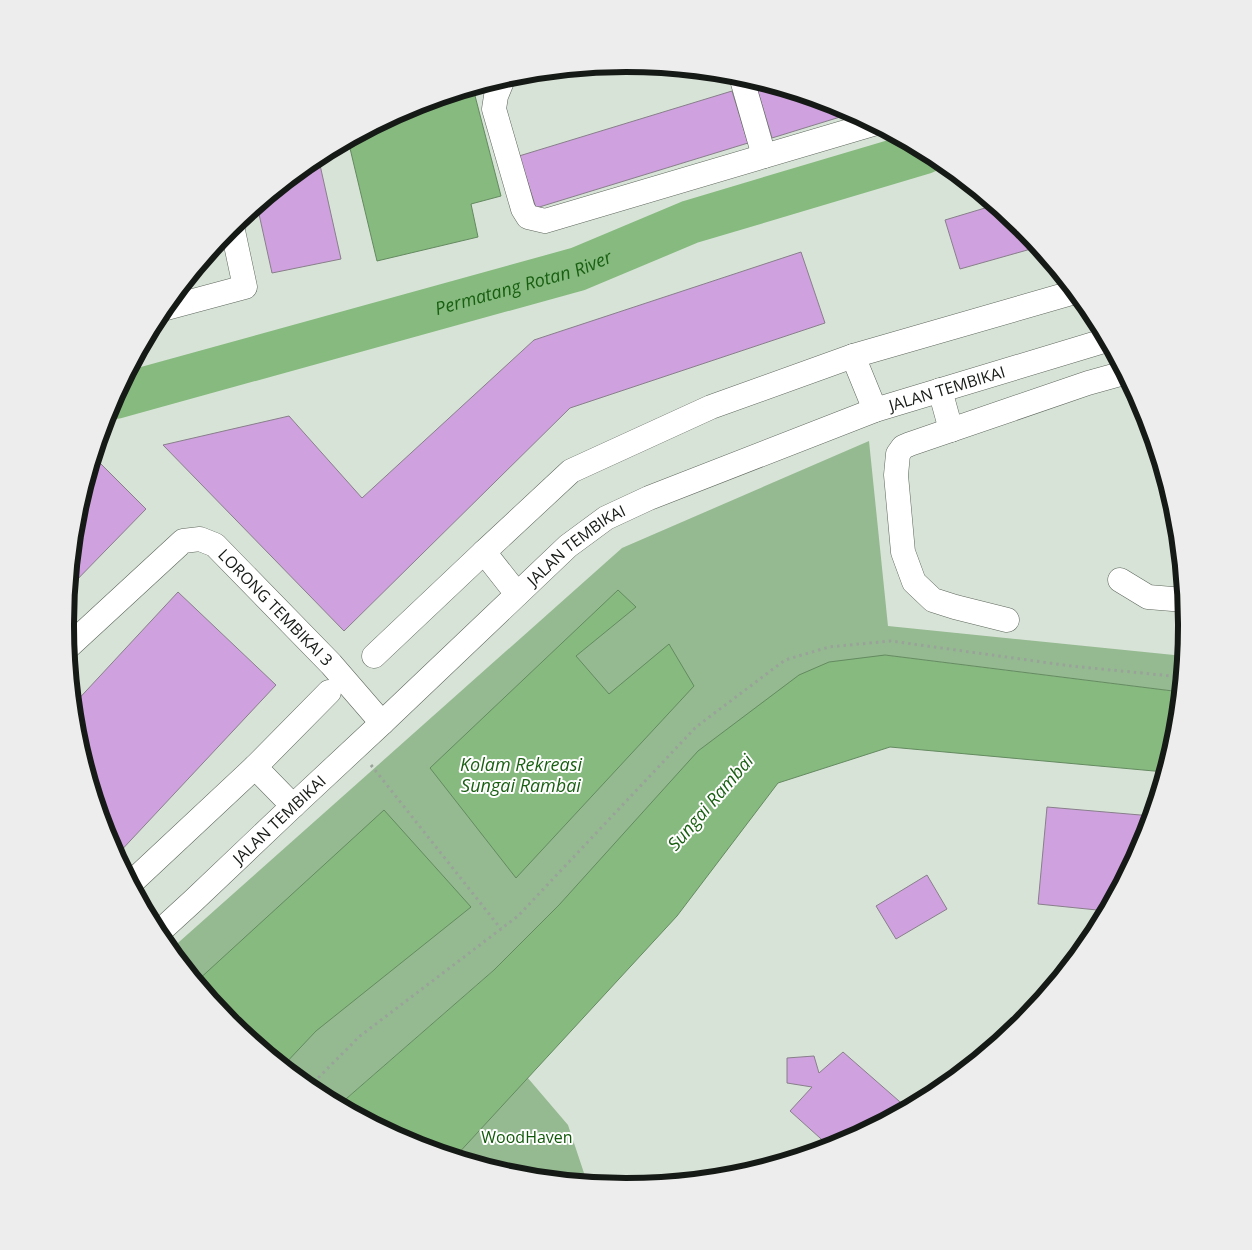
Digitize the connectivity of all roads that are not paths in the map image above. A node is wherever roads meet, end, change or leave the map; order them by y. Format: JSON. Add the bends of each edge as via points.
{"nodes":[{"id":1,"x":744,"y":85,"type":"edge"},
{"id":2,"x":500,"y":87,"type":"edge"},
{"id":3,"x":864,"y":127,"type":"edge"},
{"id":4,"x":764,"y":156,"type":"junction"},
{"id":5,"x":234,"y":235,"type":"edge"},
{"id":6,"x":1068,"y":294,"type":"edge"},
{"id":7,"x":176,"y":305,"type":"edge"},
{"id":8,"x":1100,"y":342,"type":"edge"},
{"id":9,"x":1080,"y":348,"type":"junction"},
{"id":10,"x":853,"y":356,"type":"junction"},
{"id":11,"x":1118,"y":374,"type":"edge"},
{"id":12,"x":1088,"y":384,"type":"junction"},
{"id":13,"x":940,"y":390,"type":"junction"},
{"id":14,"x":875,"y":410,"type":"junction"},
{"id":15,"x":951,"y":430,"type":"junction"},
{"id":16,"x":484,"y":552,"type":"junction"},
{"id":17,"x":1120,"y":580,"type":"dead end"},
{"id":18,"x":517,"y":594,"type":"junction"},
{"id":19,"x":1177,"y":599,"type":"edge"},
{"id":20,"x":1007,"y":620,"type":"dead end"},
{"id":21,"x":74,"y":642,"type":"edge"},
{"id":22,"x":374,"y":656,"type":"dead end"},
{"id":23,"x":329,"y":692,"type":"dead end"},
{"id":24,"x":382,"y":723,"type":"junction"},
{"id":25,"x":255,"y":767,"type":"junction"},
{"id":26,"x":293,"y":806,"type":"junction"},
{"id":27,"x":136,"y":879,"type":"edge"},
{"id":28,"x":164,"y":928,"type":"edge"}],
"edges":[{"from":1,"to":4,"type":"street"},
{"from":2,"to":4,"type":"street","via":[[494,109],[528,217],[545,221]]},
{"from":3,"to":4,"type":"street"},
{"from":5,"to":7,"type":"street","via":[[245,287]]},
{"from":6,"to":10,"type":"street"},
{"from":8,"to":9,"type":"street","name":"JALAN TEMBIKAI"},
{"from":9,"to":12,"type":"street"},
{"from":9,"to":13,"type":"street","name":"JALAN TEMBIKAI"},
{"from":10,"to":14,"type":"street"},
{"from":10,"to":16,"type":"street","via":[[711,407],[571,471]]},
{"from":11,"to":12,"type":"street"},
{"from":12,"to":15,"type":"street"},
{"from":13,"to":14,"type":"street","name":"JALAN TEMBIKAI"},
{"from":13,"to":15,"type":"street"},
{"from":14,"to":18,"type":"street","name":"JALAN TEMBIKAI","via":[[649,498],[606,518],[568,546]]},
{"from":15,"to":20,"type":"street","via":[[903,447],[898,454],[896,475],[903,552],[914,582],[933,600]]},
{"from":16,"to":18,"type":"street"},
{"from":16,"to":22,"type":"street"},
{"from":17,"to":19,"type":"street","via":[[1148,597]]},
{"from":18,"to":24,"type":"street","name":"JALAN TEMBIKAI"},
{"from":21,"to":24,"type":"street","name":"LORONG TEMBIKAI 3","via":[[183,542],[200,539],[215,545],[331,664]]},
{"from":23,"to":25,"type":"street"},
{"from":24,"to":26,"type":"street","name":"JALAN TEMBIKAI"},
{"from":25,"to":26,"type":"street"},
{"from":25,"to":27,"type":"street"},
{"from":26,"to":28,"type":"street","name":"JALAN TEMBIKAI"}]}
